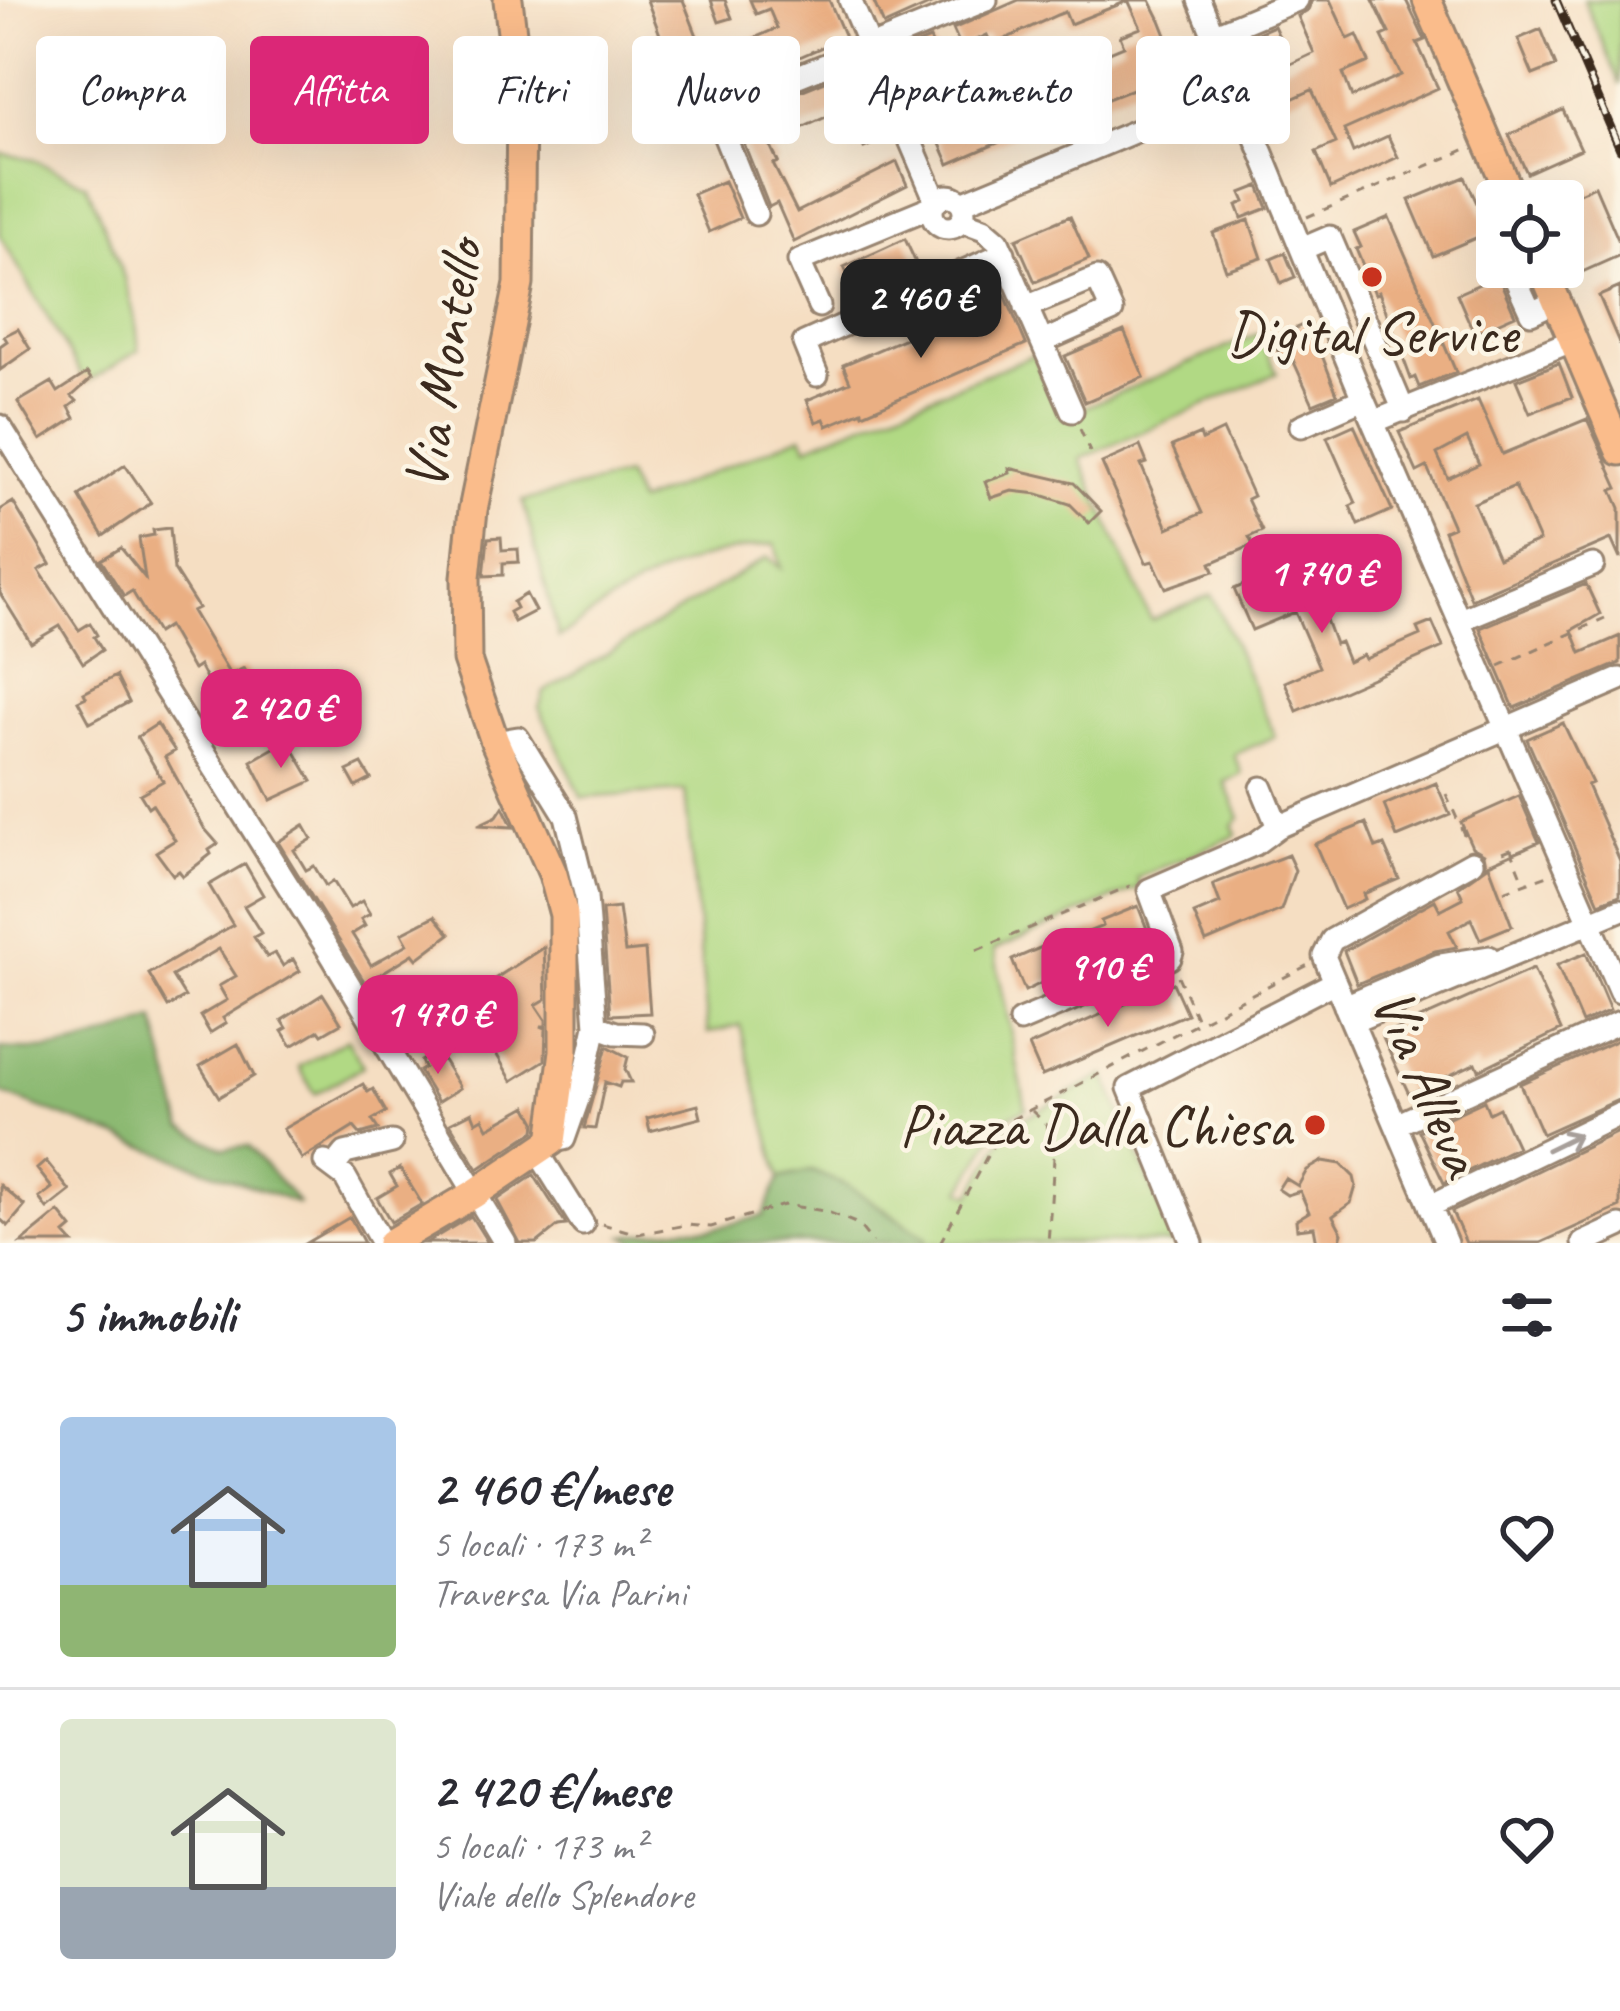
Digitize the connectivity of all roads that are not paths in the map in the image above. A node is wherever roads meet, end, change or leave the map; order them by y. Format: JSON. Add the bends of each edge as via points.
{"nodes":[{"id":1,"x":508,"y":0,"type":"edge"},
{"id":2,"x":850,"y":0,"type":"edge"},
{"id":3,"x":986,"y":0,"type":"edge"},
{"id":4,"x":1199,"y":0,"type":"edge"},
{"id":5,"x":1297,"y":0,"type":"edge"},
{"id":6,"x":1427,"y":0,"type":"edge"},
{"id":7,"x":1213,"y":35,"type":"joint"},
{"id":8,"x":866,"y":36,"type":"edge"},
{"id":9,"x":896,"y":36,"type":"edge"},
{"id":10,"x":1136,"y":134,"type":"edge"},
{"id":11,"x":728,"y":144,"type":"edge"},
{"id":12,"x":910,"y":144,"type":"edge"},
{"id":13,"x":1258,"y":144,"type":"edge"},
{"id":14,"x":1504,"y":180,"type":"edge"},
{"id":15,"x":934,"y":203,"type":"junction"},
{"id":16,"x":962,"y":212,"type":"junction"},
{"id":17,"x":756,"y":214,"type":"dead end"},
{"id":18,"x":1302,"y":249,"type":"junction"},
{"id":19,"x":1004,"y":254,"type":"junction"},
{"id":20,"x":1520,"y":288,"type":"edge"},
{"id":21,"x":1551,"y":288,"type":"edge"},
{"id":22,"x":1557,"y":301,"type":"junction"},
{"id":23,"x":818,"y":307,"type":"dead end"},
{"id":24,"x":1026,"y":308,"type":"junction"},
{"id":25,"x":1042,"y":342,"type":"junction"},
{"id":26,"x":1558,"y":347,"type":"junction"},
{"id":27,"x":817,"y":375,"type":"dead end"},
{"id":28,"x":1363,"y":399,"type":"junction"},
{"id":29,"x":1072,"y":411,"type":"road end"},
{"id":30,"x":1404,"y":411,"type":"junction"},
{"id":31,"x":1373,"y":422,"type":"junction"},
{"id":32,"x":1301,"y":425,"type":"dead end"},
{"id":33,"x":0,"y":426,"type":"edge"},
{"id":34,"x":1620,"y":451,"type":"edge"},
{"id":35,"x":1593,"y":565,"type":"dead end"},
{"id":36,"x":1460,"y":620,"type":"junction"},
{"id":37,"x":1620,"y":679,"type":"edge"},
{"id":38,"x":1506,"y":730,"type":"junction"},
{"id":39,"x":495,"y":742,"type":"junction"},
{"id":40,"x":1262,"y":788,"type":"dead end"},
{"id":41,"x":1278,"y":827,"type":"junction"},
{"id":42,"x":1470,"y":854,"type":"road end"},
{"id":43,"x":1620,"y":910,"type":"edge"},
{"id":44,"x":1590,"y":922,"type":"junction"},
{"id":45,"x":1335,"y":982,"type":"junction"},
{"id":46,"x":1620,"y":992,"type":"edge"},
{"id":47,"x":1349,"y":1014,"type":"junction"},
{"id":48,"x":1020,"y":1021,"type":"dead end"},
{"id":49,"x":1620,"y":1022,"type":"edge"},
{"id":50,"x":596,"y":1026,"type":"junction"},
{"id":51,"x":643,"y":1034,"type":"dead end"},
{"id":52,"x":1620,"y":1114,"type":"edge"},
{"id":53,"x":1396,"y":1125,"type":"junction"},
{"id":54,"x":392,"y":1142,"type":"dead end"},
{"id":55,"x":545,"y":1146,"type":"junction"},
{"id":56,"x":474,"y":1194,"type":"junction"},
{"id":57,"x":1430,"y":1206,"type":"junction"},
{"id":58,"x":583,"y":1224,"type":"road end"},
{"id":59,"x":1620,"y":1226,"type":"edge"},
{"id":60,"x":386,"y":1243,"type":"edge"},
{"id":61,"x":505,"y":1243,"type":"edge"},
{"id":62,"x":1192,"y":1243,"type":"edge"},
{"id":63,"x":1446,"y":1243,"type":"edge"},
{"id":64,"x":1583,"y":1243,"type":"edge"}],
"edges":[{"from":1,"to":39,"type":"main road","name":"Via Montello","via":[[521,106],[519,284],[466,577],[467,659]]},
{"from":2,"to":8,"type":"street"},
{"from":3,"to":9,"type":"street"},
{"from":4,"to":7,"type":"street"},
{"from":5,"to":7,"type":"street"},
{"from":6,"to":14,"type":"main road"},
{"from":10,"to":16,"type":"street"},
{"from":11,"to":17,"type":"street"},
{"from":12,"to":15,"type":"street"},
{"from":13,"to":18,"type":"street"},
{"from":15,"to":16,"type":"street","via":[[934,221],[943,227],[953,227]]},
{"from":15,"to":23,"type":"street","via":[[799,261]]},
{"from":16,"to":19,"type":"street"},
{"from":18,"to":28,"type":"street"},
{"from":18,"to":30,"type":"street","via":[[1330,237]]},
{"from":19,"to":24,"type":"street"},
{"from":19,"to":27,"type":"street","via":[[804,343]]},
{"from":20,"to":22,"type":"street","via":[[1531,313]]},
{"from":21,"to":22,"type":"main road"},
{"from":22,"to":26,"type":"main road"},
{"from":24,"to":25,"type":"street"},
{"from":24,"to":25,"type":"street","via":[[1097,278],[1105,295],[1112,311]]},
{"from":25,"to":29,"type":"street"},
{"from":26,"to":30,"type":"street"},
{"from":26,"to":34,"type":"main road"},
{"from":28,"to":31,"type":"street"},
{"from":28,"to":32,"type":"street"},
{"from":30,"to":31,"type":"street"},
{"from":31,"to":36,"type":"street"},
{"from":33,"to":56,"type":"street"},
{"from":35,"to":36,"type":"street"},
{"from":36,"to":38,"type":"street"},
{"from":37,"to":38,"type":"street"},
{"from":38,"to":41,"type":"street","via":[[1450,775]]},
{"from":38,"to":44,"type":"street","via":[[1514,769]]},
{"from":39,"to":50,"type":"street","via":[[518,738],[566,816],[586,897]]},
{"from":39,"to":55,"type":"main road","name":"Via Montello","via":[[564,915],[564,1052]]},
{"from":40,"to":41,"type":"street"},
{"from":41,"to":48,"type":"street","via":[[1150,890],[1172,952],[1167,959]]},
{"from":42,"to":45,"type":"street","name":"Via Alleva","via":[[1332,940],[1317,960]]},
{"from":43,"to":44,"type":"street"},
{"from":44,"to":46,"type":"street"},
{"from":44,"to":47,"type":"street","via":[[1507,956],[1440,965]]},
{"from":45,"to":47,"type":"street","name":"Via Alleva"},
{"from":45,"to":62,"type":"street","via":[[1129,1088]]},
{"from":47,"to":53,"type":"street","name":"Via Alleva"},
{"from":49,"to":53,"type":"street"},
{"from":50,"to":51,"type":"street"},
{"from":50,"to":55,"type":"street","via":[[564,1139]]},
{"from":57,"to":52,"type":"street","one_way":true},
{"from":53,"to":57,"type":"street","name":"Via Alleva"},
{"from":54,"to":60,"type":"street","via":[[329,1165]]},
{"from":55,"to":56,"type":"main road"},
{"from":55,"to":58,"type":"street"},
{"from":56,"to":60,"type":"main road"},
{"from":56,"to":61,"type":"street"},
{"from":57,"to":63,"type":"street","name":"Via Alleva"},
{"from":59,"to":64,"type":"street"}]}
